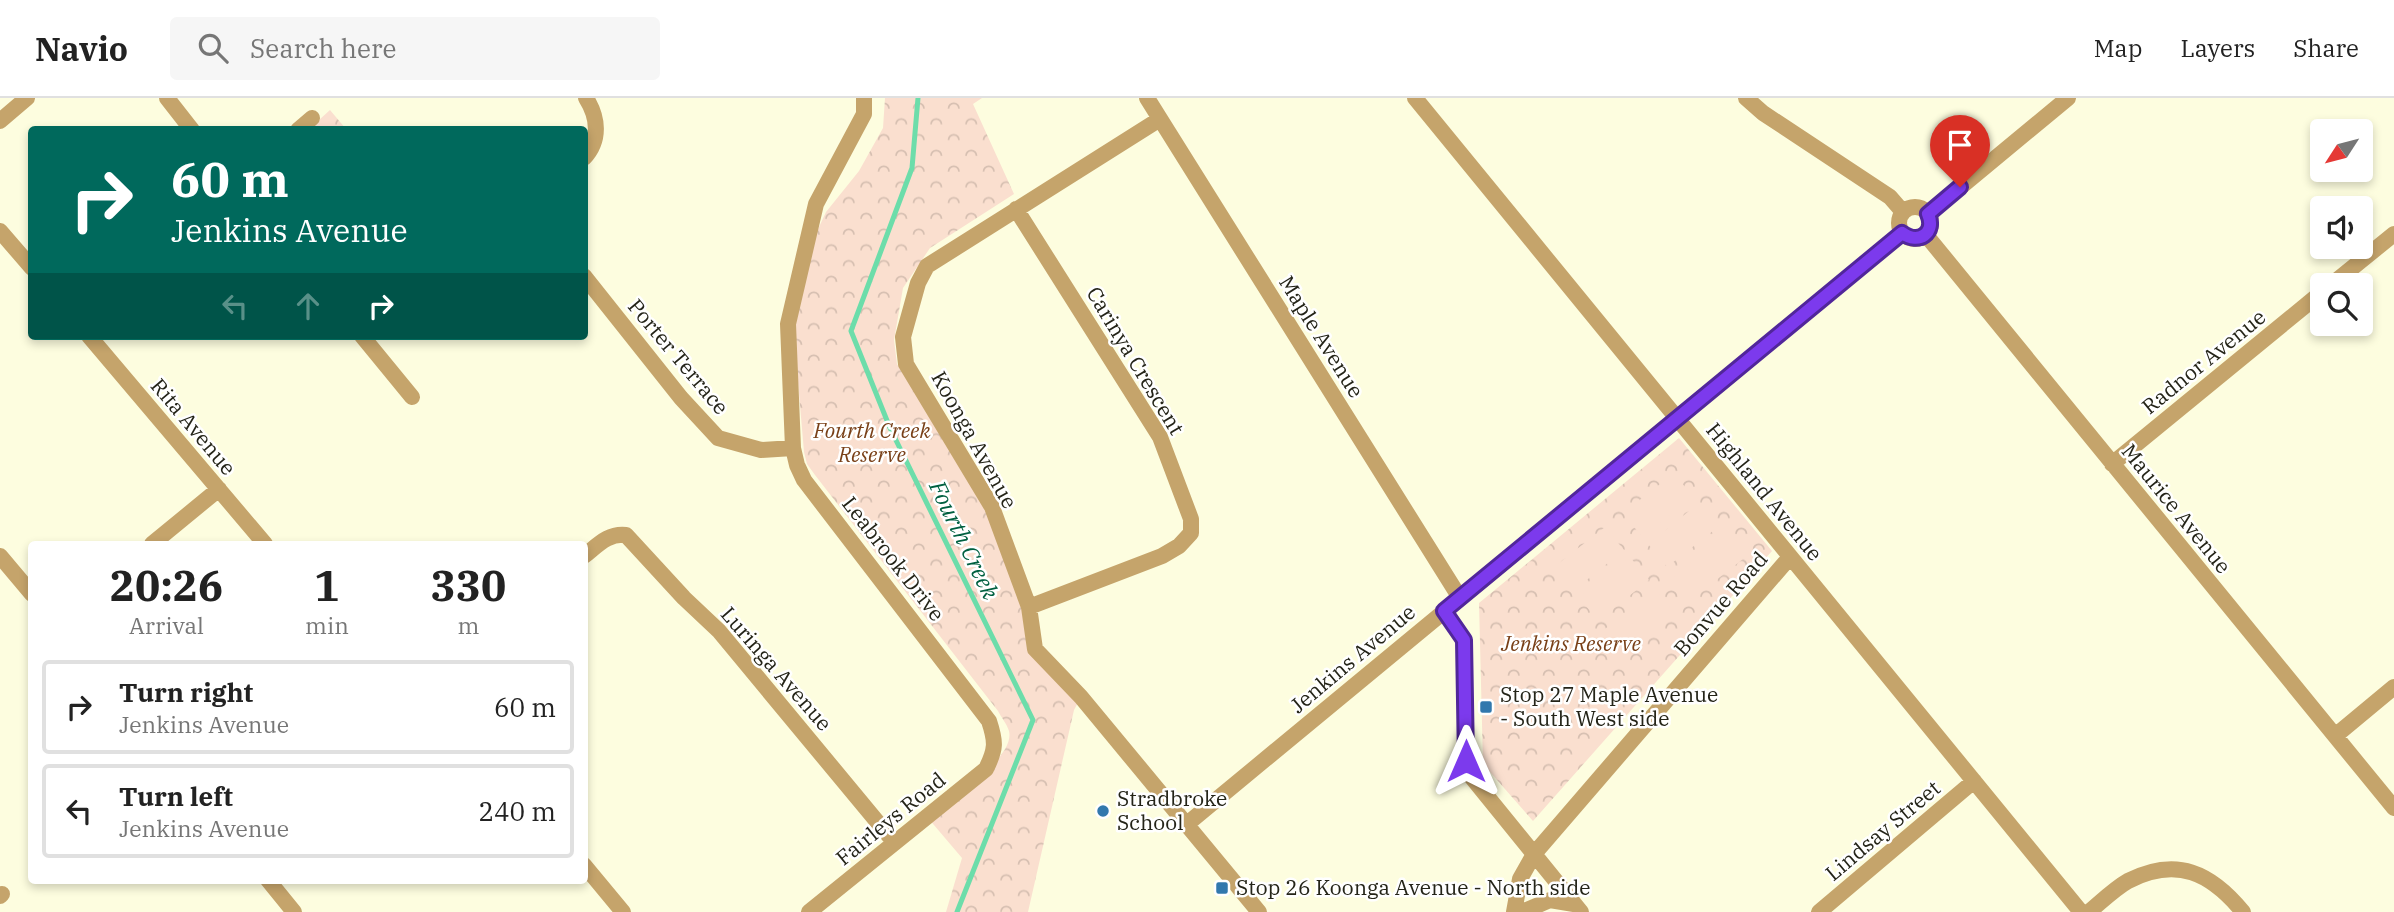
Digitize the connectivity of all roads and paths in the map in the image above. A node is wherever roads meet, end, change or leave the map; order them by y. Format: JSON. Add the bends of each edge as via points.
{"nodes":[{"id":1,"x":27,"y":98,"type":"edge"},
{"id":2,"x":167,"y":98,"type":"edge"},
{"id":3,"x":586,"y":98,"type":"edge"},
{"id":4,"x":864,"y":98,"type":"edge"},
{"id":5,"x":1147,"y":98,"type":"edge"},
{"id":6,"x":1415,"y":98,"type":"edge"},
{"id":7,"x":1746,"y":98,"type":"edge"},
{"id":8,"x":2068,"y":98,"type":"edge"},
{"id":9,"x":312,"y":118,"type":"dead end"},
{"id":10,"x":1160,"y":119,"type":"junction"},
{"id":11,"x":0,"y":121,"type":"edge"},
{"id":12,"x":189,"y":126,"type":"edge"},
{"id":13,"x":303,"y":126,"type":"edge"},
{"id":14,"x":588,"y":152,"type":"edge"},
{"id":15,"x":1016,"y":209,"type":"junction"},
{"id":16,"x":1903,"y":212,"type":"junction"},
{"id":17,"x":1928,"y":214,"type":"junction"},
{"id":18,"x":0,"y":231,"type":"edge"},
{"id":19,"x":1902,"y":233,"type":"junction"},
{"id":20,"x":2394,"y":233,"type":"edge"},
{"id":21,"x":1926,"y":235,"type":"junction"},
{"id":22,"x":28,"y":263,"type":"edge"},
{"id":23,"x":2346,"y":273,"type":"edge"},
{"id":24,"x":588,"y":281,"type":"edge"},
{"id":25,"x":2310,"y":302,"type":"edge"},
{"id":26,"x":92,"y":340,"type":"edge"},
{"id":27,"x":365,"y":340,"type":"edge"},
{"id":28,"x":412,"y":397,"type":"dead end"},
{"id":29,"x":1677,"y":420,"type":"junction"},
{"id":30,"x":793,"y":448,"type":"junction"},
{"id":31,"x":2112,"y":464,"type":"junction"},
{"id":32,"x":219,"y":489,"type":"junction"},
{"id":33,"x":156,"y":541,"type":"edge"},
{"id":34,"x":262,"y":541,"type":"edge"},
{"id":35,"x":588,"y":553,"type":"edge"},
{"id":36,"x":0,"y":556,"type":"edge"},
{"id":37,"x":1790,"y":557,"type":"junction"},
{"id":38,"x":28,"y":589,"type":"edge"},
{"id":39,"x":1460,"y":598,"type":"junction"},
{"id":40,"x":1029,"y":607,"type":"junction"},
{"id":41,"x":1444,"y":611,"type":"junction"},
{"id":42,"x":2394,"y":687,"type":"edge"},
{"id":43,"x":2335,"y":736,"type":"junction"},
{"id":44,"x":993,"y":755,"type":"joint"},
{"id":45,"x":1974,"y":781,"type":"junction"},
{"id":46,"x":2394,"y":808,"type":"edge"},
{"id":47,"x":1187,"y":824,"type":"junction"},
{"id":48,"x":894,"y":842,"type":"junction"},
{"id":49,"x":1534,"y":854,"type":"junction"},
{"id":50,"x":588,"y":870,"type":"edge"},
{"id":51,"x":271,"y":884,"type":"edge"},
{"id":52,"x":1578,"y":908,"type":"edge"},
{"id":53,"x":294,"y":912,"type":"edge"},
{"id":54,"x":624,"y":912,"type":"edge"},
{"id":55,"x":809,"y":912,"type":"edge"},
{"id":56,"x":1259,"y":912,"type":"edge"},
{"id":57,"x":1514,"y":912,"type":"edge"},
{"id":58,"x":1522,"y":912,"type":"edge"},
{"id":59,"x":1819,"y":912,"type":"edge"},
{"id":60,"x":2081,"y":912,"type":"edge"},
{"id":61,"x":2089,"y":912,"type":"edge"},
{"id":62,"x":2243,"y":912,"type":"edge"}],
"edges":[{"from":1,"to":11,"type":"street"},
{"from":2,"to":12,"type":"street"},
{"from":3,"to":14,"type":"street","via":[[596,127]]},
{"from":4,"to":30,"type":"street","name":"Leabrook Drive","via":[[864,114],[816,204],[788,324]]},
{"from":5,"to":10,"type":"street","name":"Maple Avenue"},
{"from":6,"to":29,"type":"street","name":"Highland Avenue"},
{"from":7,"to":16,"type":"street","via":[[1891,197]]},
{"from":8,"to":17,"type":"street"},
{"from":9,"to":13,"type":"street"},
{"from":10,"to":15,"type":"street","name":"Koonga Avenue"},
{"from":10,"to":39,"type":"street","name":"Maple Avenue"},
{"from":15,"to":40,"type":"street","name":"Koonga Avenue","via":[[927,266],[903,337],[906,364],[992,507]]},
{"from":15,"to":40,"type":"street","name":"Carinya Crescent","via":[[1160,437],[1191,519],[1191,533],[1162,556]]},
{"from":16,"to":17,"type":"street","via":[[1918,208]]},
{"from":16,"to":19,"type":"street"},
{"from":17,"to":21,"type":"street","via":[[1931,228]]},
{"from":18,"to":22,"type":"street"},
{"from":19,"to":21,"type":"street","via":[[1910,239]]},
{"from":19,"to":29,"type":"street","name":"Jenkins Avenue"},
{"from":20,"to":23,"type":"street"},
{"from":21,"to":31,"type":"street","name":"Maurice Avenue"},
{"from":24,"to":30,"type":"street","name":"Porter Terrace","via":[[718,438],[761,450]]},
{"from":25,"to":31,"type":"street","name":"Radnor Avenue"},
{"from":26,"to":32,"type":"street","name":"Rita Avenue"},
{"from":27,"to":28,"type":"street"},
{"from":29,"to":37,"type":"street","name":"Highland Avenue"},
{"from":29,"to":39,"type":"street","name":"Jenkins Avenue"},
{"from":30,"to":44,"type":"street","name":"Leabrook Drive","via":[[804,480],[989,721],[996,740]]},
{"from":31,"to":43,"type":"street","name":"Maurice Avenue"},
{"from":32,"to":33,"type":"street"},
{"from":32,"to":34,"type":"street","name":"Rita Avenue"},
{"from":35,"to":48,"type":"street","name":"Luringa Avenue","via":[[608,537],[626,535],[719,631]]},
{"from":36,"to":38,"type":"street"},
{"from":37,"to":45,"type":"street","name":"Highland Avenue"},
{"from":37,"to":49,"type":"street","name":"Bonvue Road"},
{"from":39,"to":41,"type":"street","name":"Jenkins Avenue"},
{"from":40,"to":47,"type":"street","name":"Koonga Avenue","via":[[1035,649]]},
{"from":41,"to":47,"type":"street","name":"Jenkins Avenue"},
{"from":41,"to":49,"type":"street","via":[[1464,640],[1469,774]]},
{"from":42,"to":43,"type":"street"},
{"from":43,"to":46,"type":"street","name":"Maurice Avenue"},
{"from":44,"to":48,"type":"street","name":"Fairleys Road","via":[[986,769]]},
{"from":45,"to":59,"type":"street","name":"Lindsay Street"},
{"from":45,"to":60,"type":"street","name":"Highland Avenue"},
{"from":47,"to":56,"type":"street","name":"Koonga Avenue"},
{"from":48,"to":55,"type":"street","name":"Fairleys Road"},
{"from":49,"to":52,"type":"street"},
{"from":49,"to":57,"type":"street","name":"Bonvue Road","via":[[1520,879]]},
{"from":50,"to":54,"type":"street"},
{"from":51,"to":53,"type":"street"},
{"from":52,"to":58,"type":"street","via":[[1550,900]]},
{"from":61,"to":62,"type":"street","via":[[2127,882],[2174,870],[2198,873],[2215,882]]}]}
